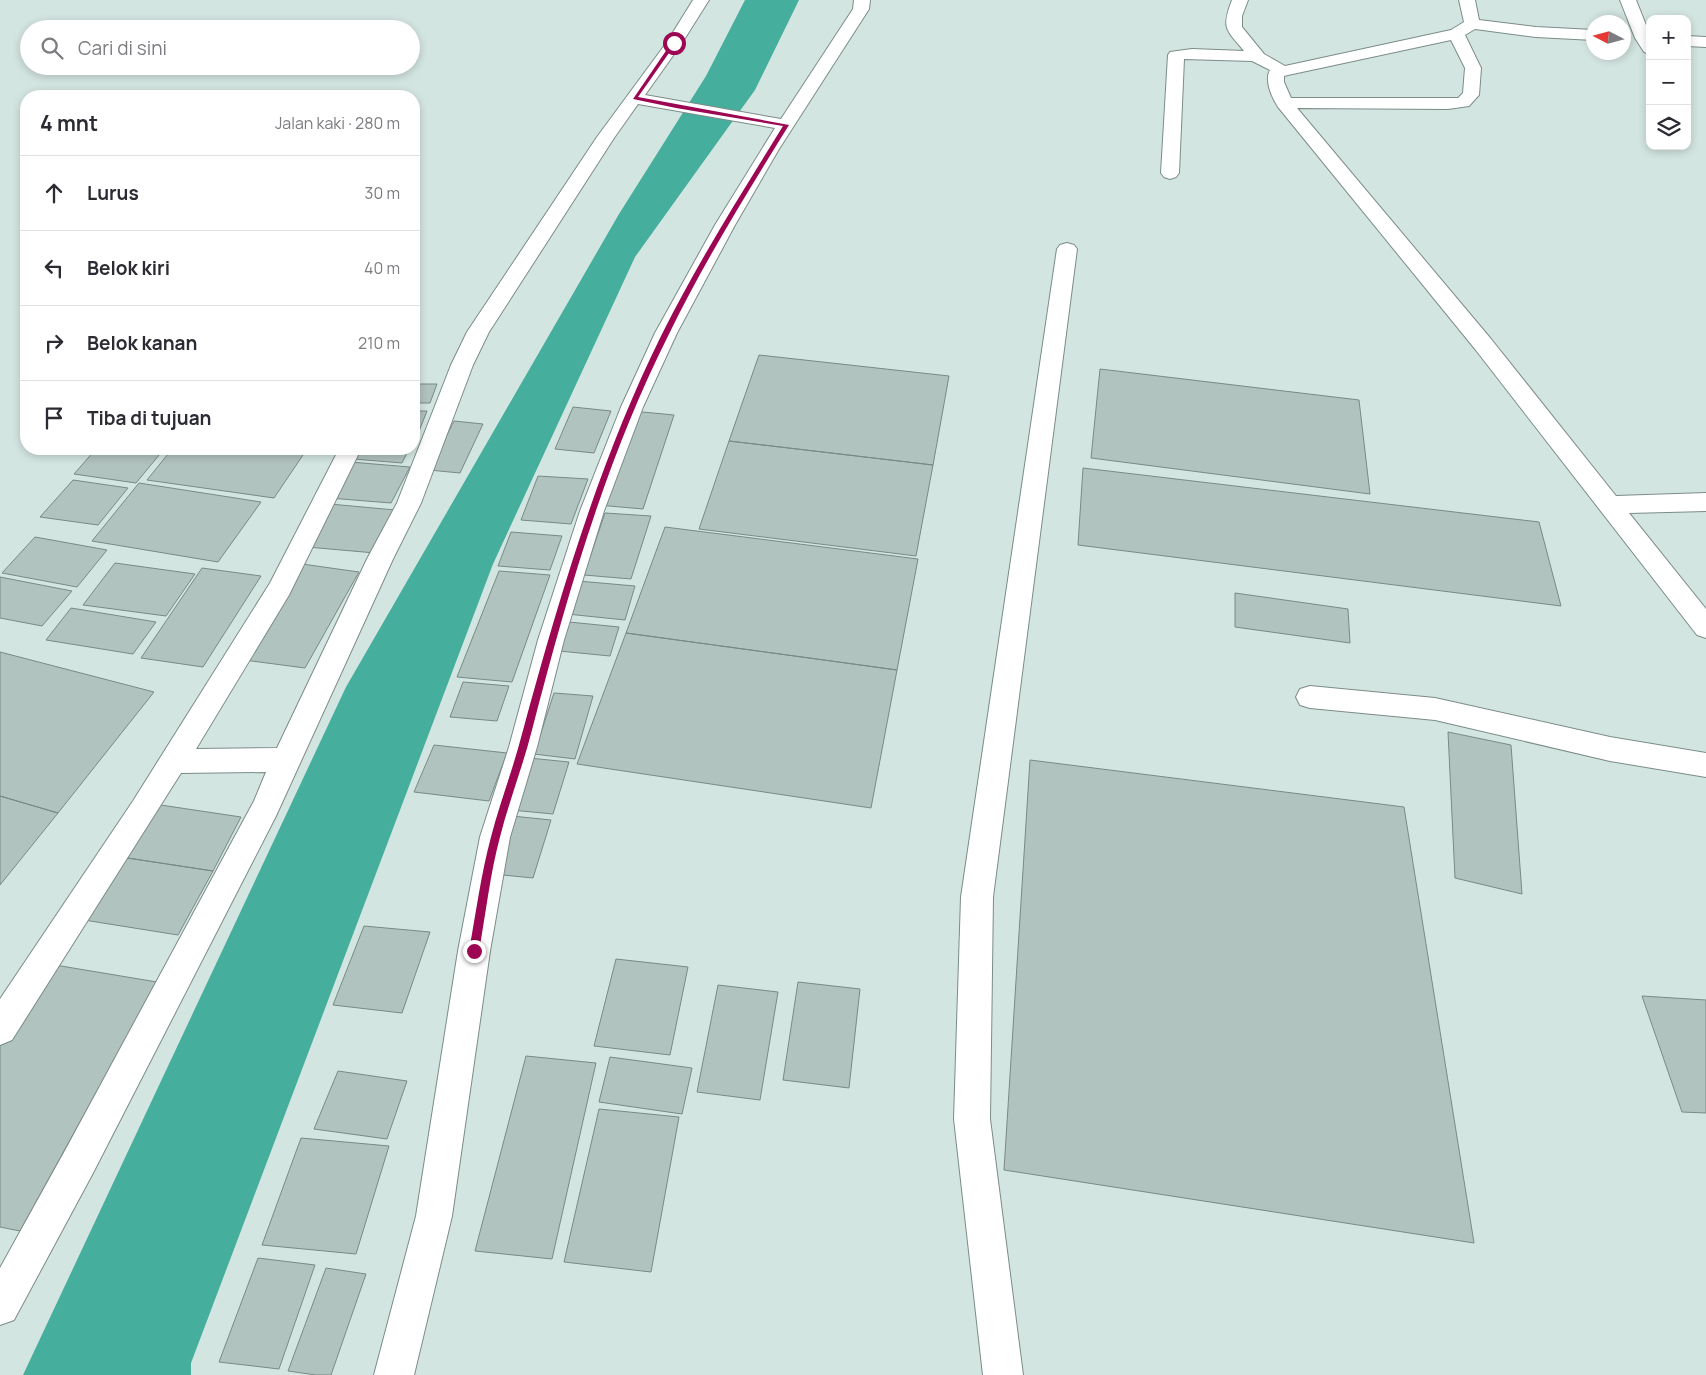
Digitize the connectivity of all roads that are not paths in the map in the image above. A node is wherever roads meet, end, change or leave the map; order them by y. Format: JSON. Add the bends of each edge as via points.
{"nodes":[{"id":1,"x":701,"y":0,"type":"edge"},
{"id":2,"x":862,"y":0,"type":"edge"},
{"id":3,"x":1240,"y":0,"type":"edge"},
{"id":4,"x":1467,"y":0,"type":"edge"},
{"id":5,"x":1628,"y":0,"type":"edge"},
{"id":6,"x":1464,"y":29,"type":"junction"},
{"id":7,"x":1586,"y":35,"type":"edge"},
{"id":8,"x":1631,"y":39,"type":"edge"},
{"id":9,"x":1646,"y":40,"type":"edge"},
{"id":10,"x":1691,"y":40,"type":"edge"},
{"id":11,"x":1646,"y":42,"type":"edge"},
{"id":12,"x":1706,"y":42,"type":"edge"},
{"id":13,"x":1258,"y":57,"type":"junction"},
{"id":14,"x":1283,"y":71,"type":"junction"},
{"id":15,"x":634,"y":98,"type":"junction"},
{"id":16,"x":1284,"y":103,"type":"junction"},
{"id":17,"x":786,"y":125,"type":"junction"},
{"id":18,"x":1170,"y":173,"type":"dead end"},
{"id":19,"x":1067,"y":249,"type":"dead end"},
{"id":20,"x":347,"y":455,"type":"edge"},
{"id":21,"x":1706,"y":502,"type":"edge"},
{"id":22,"x":1609,"y":505,"type":"junction"},
{"id":23,"x":1706,"y":628,"type":"edge"},
{"id":24,"x":1310,"y":697,"type":"dead end"},
{"id":25,"x":286,"y":760,"type":"junction"},
{"id":26,"x":174,"y":761,"type":"junction"},
{"id":27,"x":1706,"y":765,"type":"edge"},
{"id":28,"x":0,"y":1028,"type":"edge"},
{"id":29,"x":0,"y":1306,"type":"edge"},
{"id":30,"x":394,"y":1375,"type":"edge"},
{"id":31,"x":1003,"y":1375,"type":"edge"}],
"edges":[{"from":1,"to":15,"type":"street"},
{"from":2,"to":17,"type":"street","via":[[860,9]]},
{"from":3,"to":13,"type":"street","via":[[1234,16],[1234,28]]},
{"from":4,"to":6,"type":"street"},
{"from":5,"to":9,"type":"street"},
{"from":6,"to":7,"type":"street"},
{"from":6,"to":14,"type":"street"},
{"from":6,"to":16,"type":"street","via":[[1473,68],[1471,96],[1463,102]]},
{"from":8,"to":11,"type":"street"},
{"from":10,"to":12,"type":"street"},
{"from":13,"to":14,"type":"street"},
{"from":13,"to":18,"type":"street","via":[[1199,52],[1176,55]]},
{"from":14,"to":16,"type":"street","via":[[1276,74],[1276,82]]},
{"from":15,"to":17,"type":"street"},
{"from":15,"to":25,"type":"street","via":[[478,332],[409,503]]},
{"from":16,"to":22,"type":"street","via":[[1483,344]]},
{"from":17,"to":30,"type":"street","via":[[725,225],[666,333],[632,407],[592,511],[551,640],[495,837],[474,951],[434,1216]]},
{"from":19,"to":31,"type":"street","via":[[977,897],[972,1119]]},
{"from":20,"to":26,"type":"street","via":[[280,588]]},
{"from":21,"to":22,"type":"street"},
{"from":22,"to":23,"type":"street"},
{"from":24,"to":27,"type":"street","via":[[1435,710],[1610,749]]},
{"from":25,"to":26,"type":"street"},
{"from":25,"to":29,"type":"street","via":[[266,807]]},
{"from":26,"to":28,"type":"street"}]}
